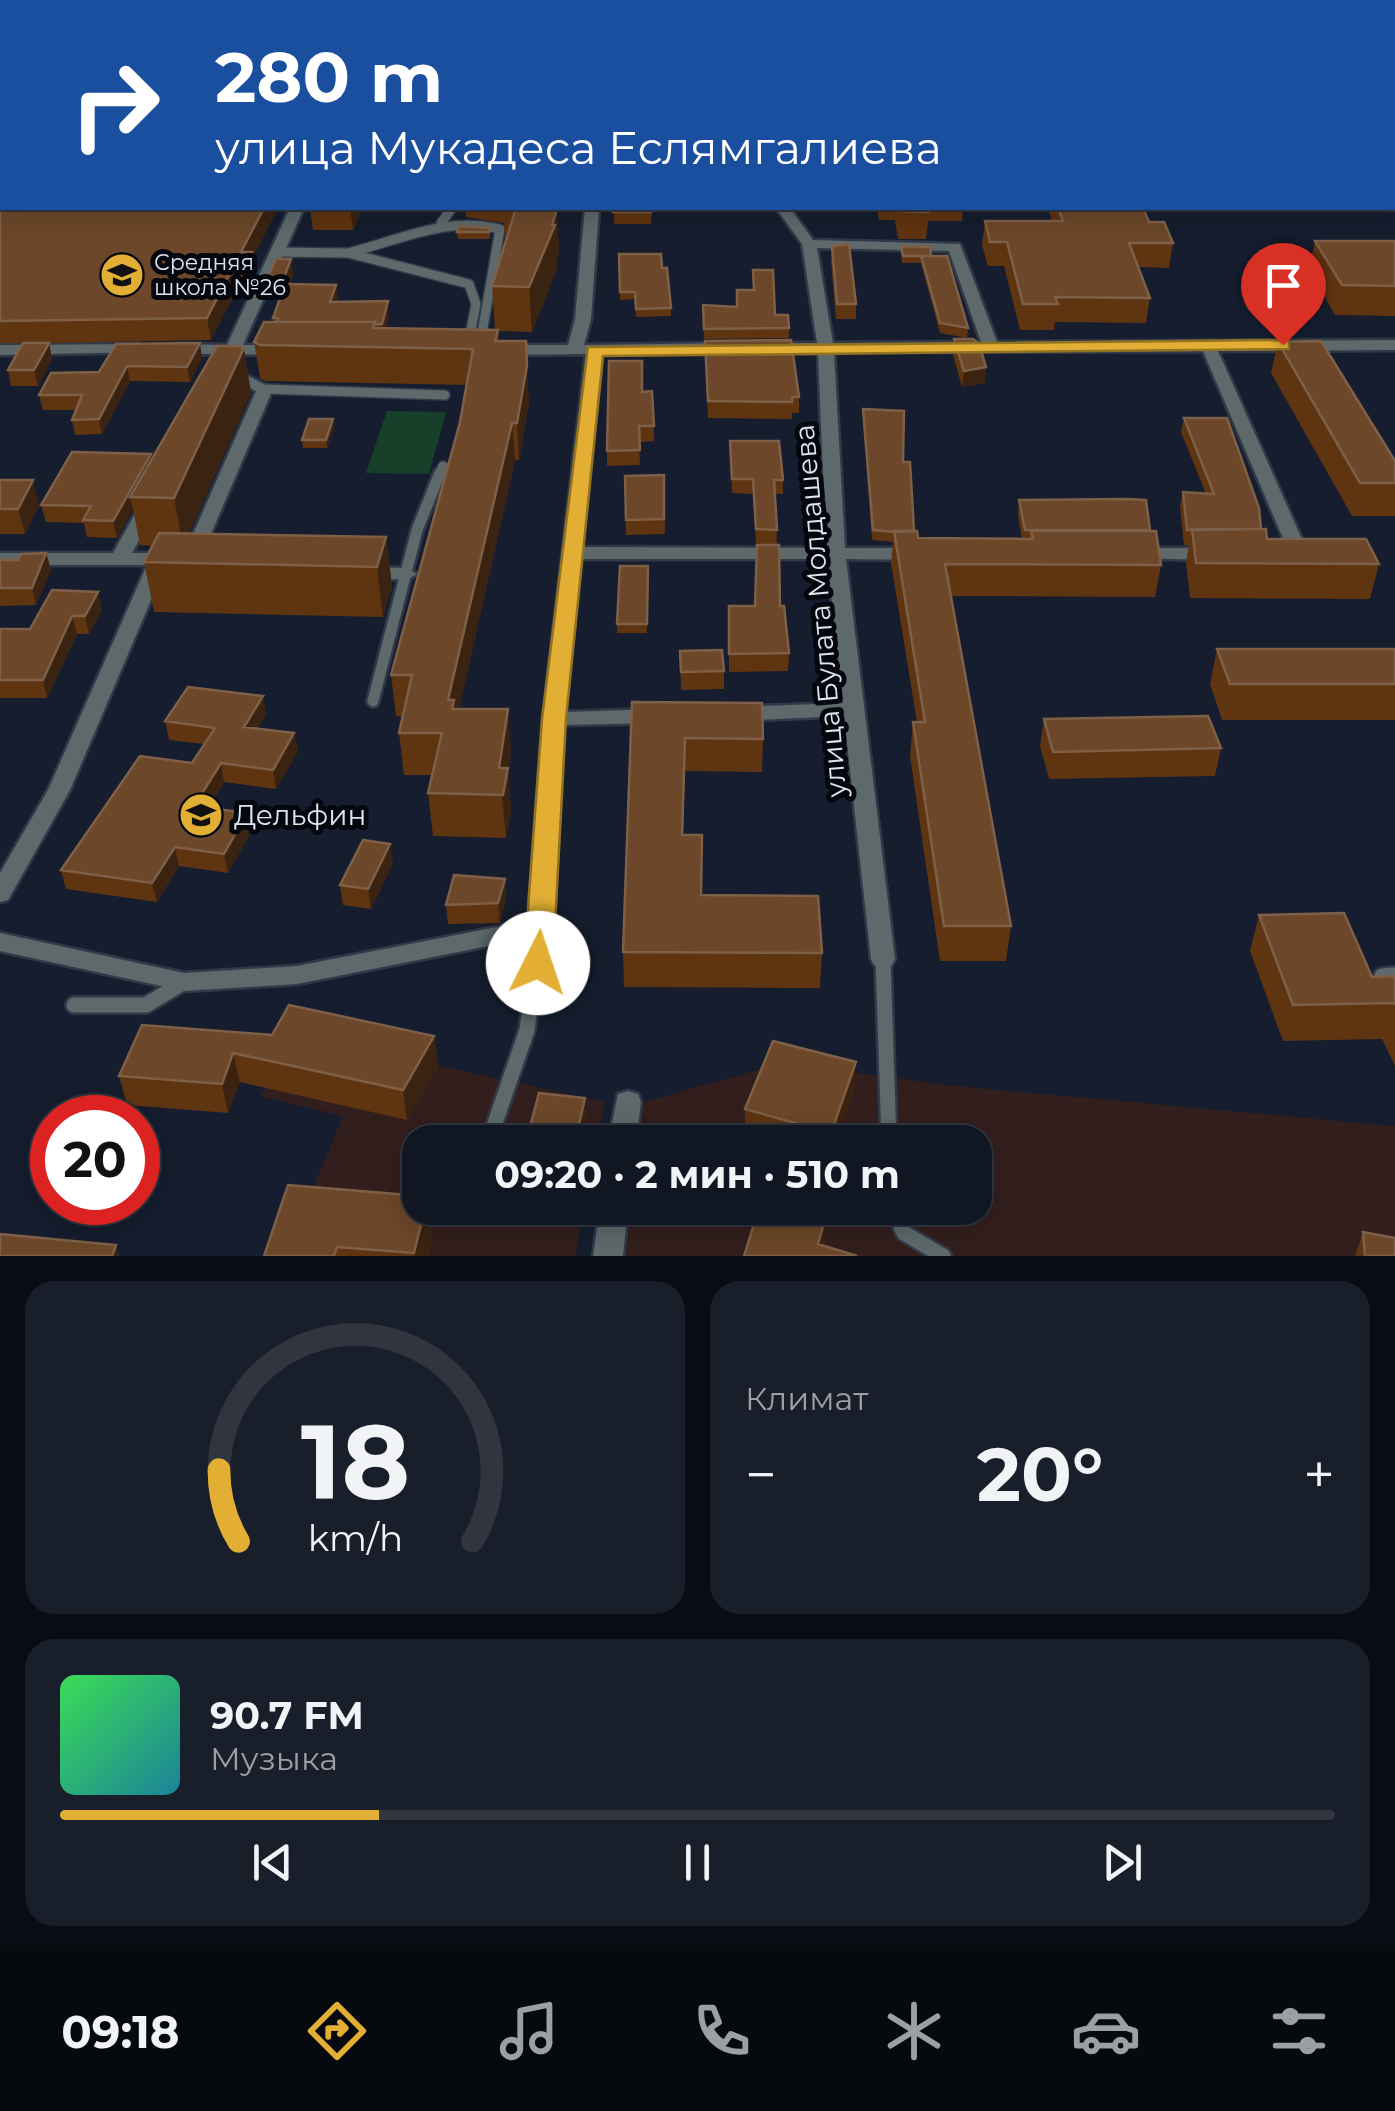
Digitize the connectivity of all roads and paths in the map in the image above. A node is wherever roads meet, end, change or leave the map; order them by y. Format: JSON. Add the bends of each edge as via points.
{"nodes":[{"id":1,"x":296,"y":210,"type":"edge"},
{"id":2,"x":451,"y":210,"type":"edge"},
{"id":3,"x":592,"y":210,"type":"edge"},
{"id":4,"x":784,"y":210,"type":"edge"},
{"id":5,"x":441,"y":223,"type":"junction"},
{"id":6,"x":809,"y":244,"type":"junction"},
{"id":7,"x":275,"y":252,"type":"junction"},
{"id":8,"x":348,"y":253,"type":"junction"},
{"id":9,"x":1395,"y":345,"type":"edge"},
{"id":10,"x":1208,"y":346,"type":"junction"},
{"id":11,"x":826,"y":347,"type":"junction"},
{"id":12,"x":991,"y":347,"type":"junction"},
{"id":13,"x":0,"y":350,"type":"edge"},
{"id":14,"x":310,"y":350,"type":"edge"},
{"id":15,"x":448,"y":350,"type":"edge"},
{"id":16,"x":473,"y":350,"type":"junction"},
{"id":17,"x":584,"y":351,"type":"junction"},
{"id":18,"x":226,"y":364,"type":"junction"},
{"id":19,"x":265,"y":389,"type":"junction"},
{"id":20,"x":445,"y":395,"type":"dead end"},
{"id":21,"x":443,"y":466,"type":"edge"},
{"id":22,"x":155,"y":494,"type":"edge"},
{"id":23,"x":570,"y":553,"type":"junction"},
{"id":24,"x":836,"y":554,"type":"junction"},
{"id":25,"x":935,"y":554,"type":"edge"},
{"id":26,"x":1114,"y":554,"type":"edge"},
{"id":27,"x":1232,"y":554,"type":"edge"},
{"id":28,"x":1266,"y":555,"type":"edge"},
{"id":29,"x":0,"y":559,"type":"edge"},
{"id":30,"x":119,"y":559,"type":"junction"},
{"id":31,"x":159,"y":559,"type":"junction"},
{"id":32,"x":350,"y":572,"type":"edge"},
{"id":33,"x":406,"y":574,"type":"junction"},
{"id":34,"x":373,"y":701,"type":"dead end"},
{"id":35,"x":854,"y":709,"type":"junction"},
{"id":36,"x":722,"y":714,"type":"edge"},
{"id":37,"x":685,"y":715,"type":"edge"},
{"id":38,"x":554,"y":719,"type":"junction"},
{"id":39,"x":0,"y":894,"type":"edge"},
{"id":40,"x":540,"y":928,"type":"junction"},
{"id":41,"x":0,"y":942,"type":"edge"},
{"id":42,"x":883,"y":959,"type":"joint"},
{"id":43,"x":184,"y":982,"type":"junction"},
{"id":44,"x":74,"y":1005,"type":"dead end"},
{"id":45,"x":628,"y":1102,"type":"dead end"},
{"id":46,"x":494,"y":1125,"type":"edge"},
{"id":47,"x":625,"y":1125,"type":"edge"},
{"id":48,"x":888,"y":1125,"type":"edge"},
{"id":49,"x":612,"y":1225,"type":"edge"},
{"id":50,"x":895,"y":1225,"type":"edge"},
{"id":51,"x":608,"y":1256,"type":"edge"},
{"id":52,"x":943,"y":1256,"type":"edge"}],
"edges":[{"from":1,"to":7,"type":"street"},
{"from":2,"to":5,"type":"lane"},
{"from":3,"to":17,"type":"street"},
{"from":4,"to":6,"type":"street","name":"улица Булата Молдашева"},
{"from":5,"to":8,"type":"lane"},
{"from":5,"to":16,"type":"lane","via":[[500,229]]},
{"from":6,"to":11,"type":"street","name":"улица Булата Молдашева"},
{"from":6,"to":12,"type":"street","via":[[956,247]]},
{"from":7,"to":8,"type":"lane"},
{"from":7,"to":18,"type":"street"},
{"from":8,"to":16,"type":"lane","via":[[469,284],[476,304]]},
{"from":9,"to":10,"type":"street"},
{"from":10,"to":12,"type":"street"},
{"from":10,"to":28,"type":"street","via":[[1300,555]]},
{"from":11,"to":12,"type":"street"},
{"from":11,"to":17,"type":"street"},
{"from":11,"to":24,"type":"street","name":"улица Булата Молдашева"},
{"from":13,"to":18,"type":"street"},
{"from":14,"to":18,"type":"street"},
{"from":15,"to":16,"type":"street"},
{"from":16,"to":17,"type":"street"},
{"from":17,"to":23,"type":"street"},
{"from":18,"to":19,"type":"street"},
{"from":19,"to":20,"type":"lane"},
{"from":19,"to":31,"type":"street","via":[[199,560]]},
{"from":21,"to":33,"type":"lane"},
{"from":22,"to":30,"type":"street"},
{"from":23,"to":24,"type":"street"},
{"from":23,"to":38,"type":"street"},
{"from":24,"to":25,"type":"street"},
{"from":24,"to":35,"type":"street","name":"улица Булата Молдашева"},
{"from":26,"to":27,"type":"street"},
{"from":29,"to":30,"type":"street"},
{"from":30,"to":31,"type":"street"},
{"from":31,"to":39,"type":"street","via":[[59,790]]},
{"from":32,"to":33,"type":"street"},
{"from":33,"to":34,"type":"lane"},
{"from":35,"to":36,"type":"street"},
{"from":35,"to":42,"type":"street","name":"улица Булата Молдашева"},
{"from":37,"to":38,"type":"street"},
{"from":38,"to":40,"type":"street"},
{"from":40,"to":43,"type":"street","via":[[297,975]]},
{"from":40,"to":46,"type":"lane","via":[[537,998],[524,1057]]},
{"from":41,"to":43,"type":"street"},
{"from":42,"to":48,"type":"lane"},
{"from":43,"to":44,"type":"lane","via":[[162,1003]]},
{"from":45,"to":47,"type":"street"},
{"from":49,"to":51,"type":"street"},
{"from":50,"to":52,"type":"lane"}]}
